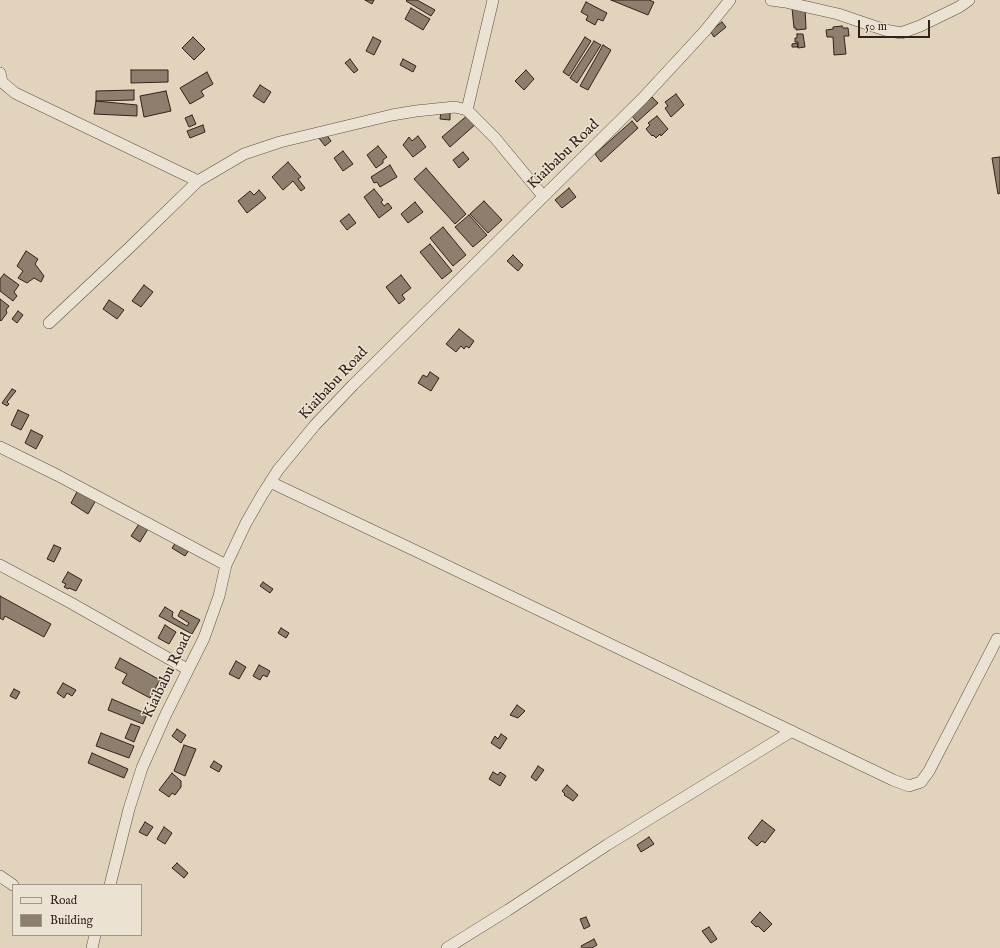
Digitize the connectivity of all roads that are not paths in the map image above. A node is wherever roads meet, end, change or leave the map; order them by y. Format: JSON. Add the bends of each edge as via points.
{"nodes":[{"id":1,"x":493,"y":0,"type":"edge"},
{"id":2,"x":730,"y":0,"type":"edge"},
{"id":3,"x":771,"y":0,"type":"edge"},
{"id":4,"x":969,"y":0,"type":"edge"},
{"id":5,"x":0,"y":73,"type":"edge"},
{"id":6,"x":467,"y":110,"type":"junction"},
{"id":7,"x":198,"y":181,"type":"junction"},
{"id":8,"x":543,"y":196,"type":"junction"},
{"id":9,"x":49,"y":323,"type":"dead end"},
{"id":10,"x":0,"y":447,"type":"edge"},
{"id":11,"x":270,"y":482,"type":"junction"},
{"id":12,"x":0,"y":565,"type":"edge"},
{"id":13,"x":226,"y":565,"type":"junction"},
{"id":14,"x":997,"y":639,"type":"dead end"},
{"id":15,"x":187,"y":669,"type":"junction"},
{"id":16,"x":792,"y":731,"type":"junction"},
{"id":17,"x":0,"y":876,"type":"edge"},
{"id":18,"x":12,"y":884,"type":"edge"},
{"id":19,"x":110,"y":884,"type":"edge"},
{"id":20,"x":447,"y":948,"type":"edge"}],
"edges":[{"from":1,"to":6,"type":"street"},
{"from":2,"to":8,"type":"street","name":"Kiaibabu Road","via":[[643,98]]},
{"from":3,"to":4,"type":"street","via":[[838,14],[901,33]]},
{"from":5,"to":7,"type":"street","via":[[2,82],[15,93]]},
{"from":6,"to":7,"type":"street","via":[[445,108],[408,112],[280,142],[244,154]]},
{"from":6,"to":8,"type":"street","via":[[499,142]]},
{"from":7,"to":9,"type":"street"},
{"from":8,"to":11,"type":"street","name":"Kiaibabu Road","via":[[353,385],[302,440]]},
{"from":10,"to":13,"type":"street","via":[[58,475]]},
{"from":11,"to":13,"type":"street","name":"Kiaibabu Road","via":[[246,523]]},
{"from":11,"to":16,"type":"street"},
{"from":12,"to":15,"type":"street"},
{"from":13,"to":15,"type":"street","name":"Kiaibabu Road","via":[[219,596],[204,638]]},
{"from":14,"to":16,"type":"street","via":[[921,782],[909,786],[893,780]]},
{"from":15,"to":19,"type":"street","name":"Kiaibabu Road","via":[[142,768]]},
{"from":16,"to":20,"type":"street"},
{"from":17,"to":18,"type":"street"}]}
